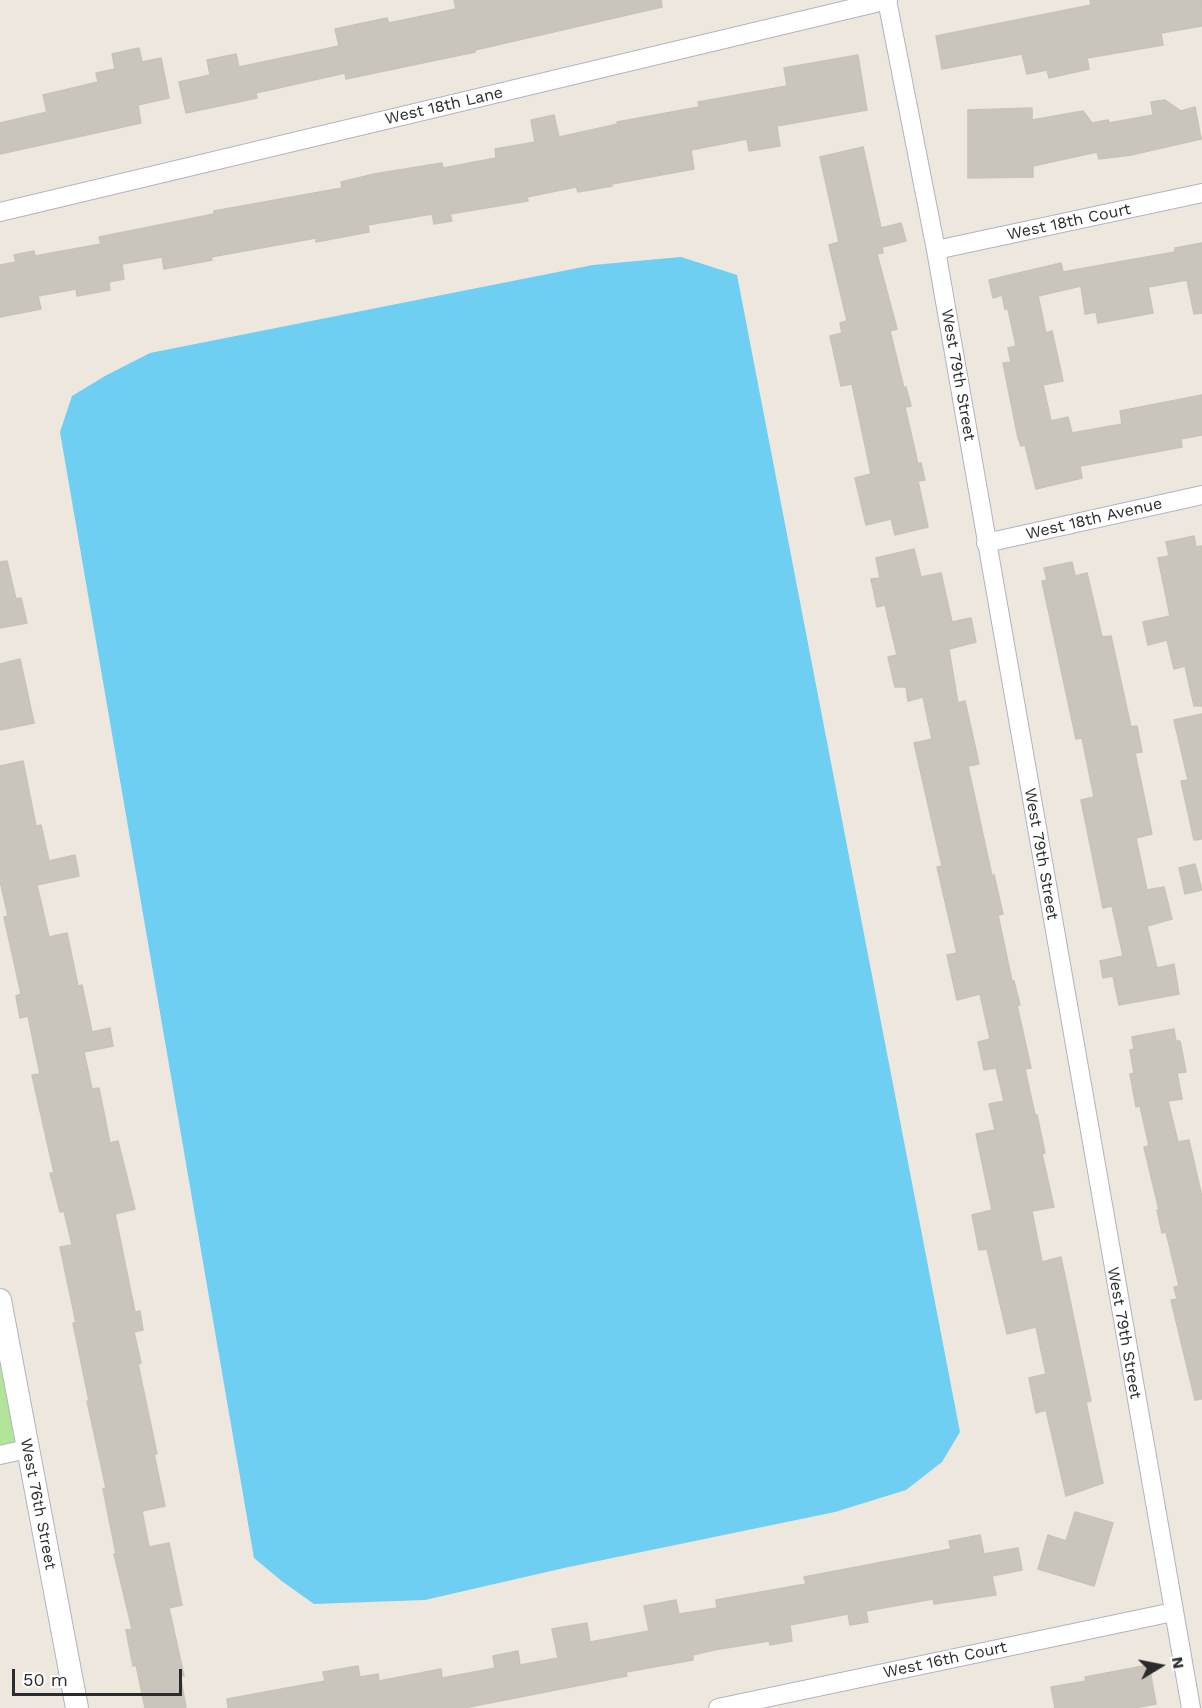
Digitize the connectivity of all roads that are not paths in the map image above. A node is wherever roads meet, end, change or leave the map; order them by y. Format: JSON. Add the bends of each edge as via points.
{"nodes":[{"id":1,"x":887,"y":0,"type":"edge"},
{"id":2,"x":1202,"y":194,"type":"edge"},
{"id":3,"x":0,"y":212,"type":"edge"},
{"id":4,"x":936,"y":250,"type":"junction"},
{"id":5,"x":1202,"y":495,"type":"edge"},
{"id":6,"x":986,"y":543,"type":"junction"},
{"id":7,"x":0,"y":1300,"type":"edge"},
{"id":8,"x":27,"y":1449,"type":"junction"},
{"id":9,"x":0,"y":1455,"type":"edge"},
{"id":10,"x":1173,"y":1612,"type":"junction"},
{"id":11,"x":77,"y":1708,"type":"edge"},
{"id":12,"x":717,"y":1708,"type":"edge"},
{"id":13,"x":1191,"y":1708,"type":"edge"}],
"edges":[{"from":1,"to":3,"type":"street","name":"West 18th Lane"},
{"from":1,"to":4,"type":"street","name":"West 79th Street"},
{"from":2,"to":4,"type":"street","name":"West 18th Court"},
{"from":4,"to":6,"type":"street","name":"West 79th Street"},
{"from":5,"to":6,"type":"street","name":"West 18th Avenue"},
{"from":6,"to":10,"type":"street","name":"West 79th Street"},
{"from":7,"to":8,"type":"street","name":"West 76th Street"},
{"from":8,"to":9,"type":"street"},
{"from":8,"to":11,"type":"street","name":"West 76th Street"},
{"from":10,"to":12,"type":"street","name":"West 16th Court"},
{"from":10,"to":13,"type":"street","name":"West 79th Street"}]}
